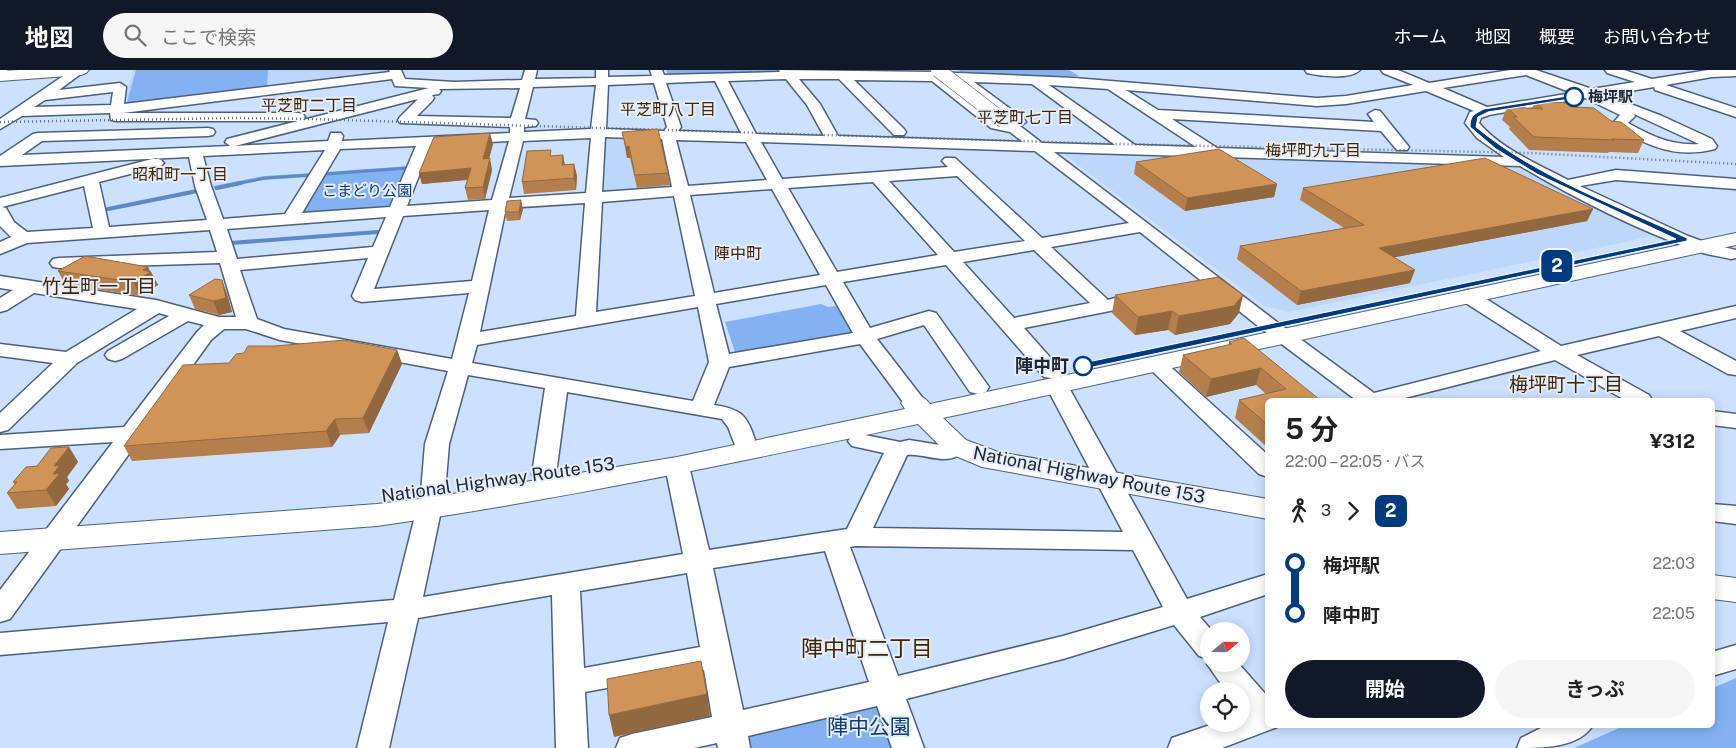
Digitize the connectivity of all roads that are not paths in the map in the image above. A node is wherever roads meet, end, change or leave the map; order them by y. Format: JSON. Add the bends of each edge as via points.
{"nodes":[{"id":1,"x":80,"y":70,"type":"edge"},
{"id":2,"x":531,"y":70,"type":"edge"},
{"id":3,"x":1312,"y":70,"type":"edge"},
{"id":4,"x":1354,"y":70,"type":"edge"},
{"id":5,"x":1387,"y":70,"type":"edge"},
{"id":6,"x":1610,"y":70,"type":"edge"},
{"id":7,"x":64,"y":71,"type":"edge"},
{"id":8,"x":1525,"y":71,"type":"edge"},
{"id":9,"x":396,"y":72,"type":"edge"},
{"id":10,"x":508,"y":72,"type":"dead end"},
{"id":11,"x":934,"y":72,"type":"edge"},
{"id":12,"x":786,"y":73,"type":"edge"},
{"id":13,"x":883,"y":73,"type":"edge"},
{"id":14,"x":658,"y":75,"type":"edge"},
{"id":15,"x":1718,"y":75,"type":"edge"},
{"id":16,"x":0,"y":76,"type":"edge"},
{"id":17,"x":602,"y":76,"type":"edge"},
{"id":18,"x":843,"y":76,"type":"junction"},
{"id":19,"x":720,"y":78,"type":"junction"},
{"id":20,"x":962,"y":79,"type":"junction"},
{"id":21,"x":452,"y":80,"type":"junction"},
{"id":22,"x":1034,"y":80,"type":"junction"},
{"id":23,"x":528,"y":84,"type":"junction"},
{"id":24,"x":1109,"y":85,"type":"junction"},
{"id":25,"x":1655,"y":85,"type":"junction"},
{"id":26,"x":1427,"y":87,"type":"junction"},
{"id":27,"x":254,"y":92,"type":"junction"},
{"id":28,"x":420,"y":95,"type":"junction"},
{"id":29,"x":44,"y":96,"type":"junction"},
{"id":30,"x":1594,"y":96,"type":"junction"},
{"id":31,"x":1346,"y":100,"type":"junction"},
{"id":32,"x":248,"y":108,"type":"junction"},
{"id":33,"x":118,"y":109,"type":"junction"},
{"id":34,"x":1486,"y":111,"type":"junction"},
{"id":35,"x":1736,"y":113,"type":"edge"},
{"id":36,"x":7,"y":114,"type":"edge"},
{"id":37,"x":373,"y":114,"type":"junction"},
{"id":38,"x":1155,"y":114,"type":"junction"},
{"id":39,"x":328,"y":118,"type":"junction"},
{"id":40,"x":229,"y":119,"type":"junction"},
{"id":41,"x":302,"y":124,"type":"junction"},
{"id":42,"x":0,"y":125,"type":"edge"},
{"id":43,"x":1385,"y":127,"type":"junction"},
{"id":44,"x":599,"y":128,"type":"junction"},
{"id":45,"x":517,"y":130,"type":"junction"},
{"id":46,"x":671,"y":131,"type":"junction"},
{"id":47,"x":208,"y":132,"type":"junction"},
{"id":48,"x":899,"y":132,"type":"junction"},
{"id":49,"x":1017,"y":132,"type":"junction"},
{"id":50,"x":749,"y":134,"type":"junction"},
{"id":51,"x":831,"y":136,"type":"junction"},
{"id":52,"x":1118,"y":139,"type":"junction"},
{"id":53,"x":425,"y":142,"type":"junction"},
{"id":54,"x":1200,"y":142,"type":"junction"},
{"id":55,"x":932,"y":144,"type":"junction"},
{"id":56,"x":334,"y":146,"type":"junction"},
{"id":57,"x":1402,"y":147,"type":"junction"},
{"id":58,"x":1498,"y":148,"type":"junction"},
{"id":59,"x":1133,"y":151,"type":"junction"},
{"id":60,"x":195,"y":152,"type":"junction"},
{"id":61,"x":178,"y":153,"type":"junction"},
{"id":62,"x":1215,"y":153,"type":"junction"},
{"id":63,"x":2,"y":161,"type":"edge"},
{"id":64,"x":1522,"y":162,"type":"junction"},
{"id":65,"x":961,"y":171,"type":"junction"},
{"id":66,"x":877,"y":177,"type":"junction"},
{"id":67,"x":91,"y":180,"type":"junction"},
{"id":68,"x":1575,"y":182,"type":"junction"},
{"id":69,"x":777,"y":184,"type":"junction"},
{"id":70,"x":1736,"y":184,"type":"edge"},
{"id":71,"x":680,"y":191,"type":"junction"},
{"id":72,"x":594,"y":197,"type":"junction"},
{"id":73,"x":0,"y":204,"type":"edge"},
{"id":74,"x":498,"y":204,"type":"junction"},
{"id":75,"x":398,"y":211,"type":"junction"},
{"id":76,"x":0,"y":212,"type":"edge"},
{"id":77,"x":290,"y":219,"type":"junction"},
{"id":78,"x":217,"y":224,"type":"junction"},
{"id":79,"x":1143,"y":226,"type":"junction"},
{"id":80,"x":1736,"y":228,"type":"edge"},
{"id":81,"x":102,"y":232,"type":"junction"},
{"id":82,"x":23,"y":238,"type":"junction"},
{"id":83,"x":1037,"y":244,"type":"junction"},
{"id":84,"x":1714,"y":245,"type":"edge"},
{"id":85,"x":0,"y":249,"type":"edge"},
{"id":86,"x":380,"y":252,"type":"junction"},
{"id":87,"x":949,"y":258,"type":"junction"},
{"id":88,"x":228,"y":261,"type":"junction"},
{"id":89,"x":59,"y":263,"type":"junction"},
{"id":90,"x":832,"y":278,"type":"junction"},
{"id":91,"x":15,"y":285,"type":"edge"},
{"id":92,"x":1219,"y":285,"type":"junction"},
{"id":93,"x":481,"y":286,"type":"junction"},
{"id":94,"x":1190,"y":290,"type":"edge"},
{"id":95,"x":1468,"y":296,"type":"junction"},
{"id":96,"x":707,"y":300,"type":"junction"},
{"id":97,"x":1133,"y":300,"type":"edge"},
{"id":98,"x":0,"y":306,"type":"edge"},
{"id":99,"x":156,"y":306,"type":"junction"},
{"id":100,"x":1104,"y":306,"type":"junction"},
{"id":101,"x":1736,"y":312,"type":"edge"},
{"id":102,"x":186,"y":314,"type":"junction"},
{"id":103,"x":586,"y":320,"type":"junction"},
{"id":104,"x":219,"y":323,"type":"junction"},
{"id":105,"x":248,"y":323,"type":"junction"},
{"id":106,"x":1010,"y":325,"type":"junction"},
{"id":107,"x":1663,"y":330,"type":"junction"},
{"id":108,"x":1278,"y":332,"type":"junction"},
{"id":109,"x":865,"y":337,"type":"junction"},
{"id":110,"x":468,"y":340,"type":"junction"},
{"id":111,"x":0,"y":350,"type":"edge"},
{"id":112,"x":1559,"y":354,"type":"junction"},
{"id":113,"x":115,"y":355,"type":"dead end"},
{"id":114,"x":70,"y":359,"type":"junction"},
{"id":115,"x":720,"y":362,"type":"junction"},
{"id":116,"x":1156,"y":364,"type":"junction"},
{"id":117,"x":461,"y":368,"type":"junction"},
{"id":118,"x":1736,"y":369,"type":"edge"},
{"id":119,"x":1054,"y":379,"type":"junction"},
{"id":120,"x":561,"y":384,"type":"junction"},
{"id":121,"x":978,"y":387,"type":"junction"},
{"id":122,"x":1368,"y":398,"type":"edge"},
{"id":123,"x":1379,"y":398,"type":"edge"},
{"id":124,"x":1637,"y":398,"type":"edge"},
{"id":125,"x":919,"y":408,"type":"junction"},
{"id":126,"x":701,"y":409,"type":"junction"},
{"id":127,"x":1715,"y":418,"type":"edge"},
{"id":128,"x":1736,"y":421,"type":"edge"},
{"id":129,"x":0,"y":425,"type":"edge"},
{"id":130,"x":130,"y":434,"type":"junction"},
{"id":131,"x":744,"y":440,"type":"junction"},
{"id":132,"x":860,"y":441,"type":"dead end"},
{"id":133,"x":0,"y":442,"type":"edge"},
{"id":134,"x":956,"y":446,"type":"junction"},
{"id":135,"x":900,"y":449,"type":"junction"},
{"id":136,"x":677,"y":466,"type":"junction"},
{"id":137,"x":1265,"y":466,"type":"edge"},
{"id":138,"x":544,"y":474,"type":"junction"},
{"id":139,"x":1108,"y":481,"type":"junction"},
{"id":140,"x":430,"y":500,"type":"junction"},
{"id":141,"x":1265,"y":508,"type":"edge"},
{"id":142,"x":1715,"y":512,"type":"edge"},
{"id":143,"x":1736,"y":515,"type":"edge"},
{"id":144,"x":0,"y":526,"type":"edge"},
{"id":145,"x":58,"y":531,"type":"junction"},
{"id":146,"x":845,"y":538,"type":"junction"},
{"id":147,"x":1140,"y":541,"type":"junction"},
{"id":148,"x":0,"y":543,"type":"edge"},
{"id":149,"x":698,"y":561,"type":"junction"},
{"id":150,"x":566,"y":584,"type":"junction"},
{"id":151,"x":1265,"y":585,"type":"edge"},
{"id":152,"x":1715,"y":587,"type":"edge"},
{"id":153,"x":1736,"y":590,"type":"edge"},
{"id":154,"x":405,"y":610,"type":"junction"},
{"id":155,"x":0,"y":611,"type":"edge"},
{"id":156,"x":1180,"y":613,"type":"junction"},
{"id":157,"x":1200,"y":637,"type":"edge"},
{"id":158,"x":0,"y":644,"type":"edge"},
{"id":159,"x":716,"y":656,"type":"junction"},
{"id":160,"x":1736,"y":657,"type":"edge"},
{"id":161,"x":1715,"y":663,"type":"edge"},
{"id":162,"x":1229,"y":672,"type":"edge"},
{"id":163,"x":569,"y":683,"type":"junction"},
{"id":164,"x":888,"y":691,"type":"junction"},
{"id":165,"x":1265,"y":717,"type":"edge"},
{"id":166,"x":1265,"y":718,"type":"edge"},
{"id":167,"x":1566,"y":728,"type":"edge"},
{"id":168,"x":732,"y":737,"type":"edge"},
{"id":169,"x":373,"y":748,"type":"edge"},
{"id":170,"x":572,"y":748,"type":"edge"},
{"id":171,"x":632,"y":748,"type":"edge"},
{"id":172,"x":908,"y":748,"type":"edge"},
{"id":173,"x":1184,"y":748,"type":"edge"},
{"id":174,"x":1533,"y":748,"type":"edge"}],
"edges":[{"from":1,"to":7,"type":"highway"},
{"from":1,"to":29,"type":"street"},
{"from":2,"to":23,"type":"street"},
{"from":3,"to":4,"type":"street","via":[[1328,73]]},
{"from":5,"to":26,"type":"street"},
{"from":6,"to":25,"type":"street"},
{"from":7,"to":16,"type":"highway"},
{"from":7,"to":36,"type":"street"},
{"from":8,"to":26,"type":"street"},
{"from":8,"to":30,"type":"street"},
{"from":9,"to":21,"type":"street","via":[[400,83],[438,85]]},
{"from":9,"to":27,"type":"street"},
{"from":10,"to":21,"type":"street"},
{"from":11,"to":13,"type":"street"},
{"from":11,"to":20,"type":"street"},
{"from":11,"to":49,"type":"street","via":[[996,125]]},
{"from":12,"to":18,"type":"street"},
{"from":12,"to":19,"type":"street"},
{"from":12,"to":51,"type":"street","via":[[813,104]]},
{"from":13,"to":18,"type":"street"},
{"from":14,"to":17,"type":"street"},
{"from":14,"to":19,"type":"street"},
{"from":14,"to":46,"type":"street"},
{"from":15,"to":25,"type":"street"},
{"from":17,"to":23,"type":"street"},
{"from":17,"to":44,"type":"street"},
{"from":18,"to":48,"type":"street"},
{"from":19,"to":50,"type":"street"},
{"from":20,"to":22,"type":"street"},
{"from":20,"to":49,"type":"street","via":[[1019,122]]},
{"from":21,"to":23,"type":"street"},
{"from":21,"to":28,"type":"street"},
{"from":22,"to":24,"type":"street"},
{"from":22,"to":52,"type":"street"},
{"from":23,"to":45,"type":"street"},
{"from":24,"to":31,"type":"street","via":[[1304,102]]},
{"from":24,"to":38,"type":"street"},
{"from":25,"to":30,"type":"street"},
{"from":25,"to":35,"type":"street"},
{"from":26,"to":31,"type":"street"},
{"from":26,"to":34,"type":"street"},
{"from":27,"to":32,"type":"street"},
{"from":27,"to":33,"type":"street"},
{"from":28,"to":37,"type":"street"},
{"from":28,"to":45,"type":"street","via":[[428,98],[400,120]]},
{"from":29,"to":33,"type":"street","via":[[120,87]]},
{"from":29,"to":36,"type":"street"},
{"from":30,"to":30,"type":"street","via":[[1690,134],[1710,146],[1677,149],[1651,142],[1622,126],[1621,122],[1628,116],[1626,112]]},
{"from":30,"to":34,"type":"street"},
{"from":30,"to":68,"type":"street","via":[[1504,113],[1488,119],[1486,124],[1488,130],[1514,150]]},
{"from":31,"to":43,"type":"street","via":[[1374,113]]},
{"from":32,"to":37,"type":"street","via":[[308,108]]},
{"from":32,"to":40,"type":"street"},
{"from":33,"to":36,"type":"street"},
{"from":33,"to":40,"type":"street","via":[[116,117]]},
{"from":34,"to":58,"type":"street","via":[[1475,116],[1473,127]]},
{"from":36,"to":42,"type":"street"},
{"from":37,"to":39,"type":"street"},
{"from":38,"to":43,"type":"street"},
{"from":38,"to":54,"type":"street"},
{"from":39,"to":40,"type":"street"},
{"from":39,"to":41,"type":"street"},
{"from":40,"to":47,"type":"street"},
{"from":41,"to":56,"type":"street","via":[[337,126]]},
{"from":41,"to":60,"type":"street"},
{"from":43,"to":57,"type":"street"},
{"from":44,"to":45,"type":"street"},
{"from":44,"to":46,"type":"street"},
{"from":44,"to":72,"type":"street"},
{"from":45,"to":53,"type":"street"},
{"from":45,"to":74,"type":"street"},
{"from":46,"to":50,"type":"street"},
{"from":46,"to":71,"type":"street"},
{"from":47,"to":61,"type":"street"},
{"from":47,"to":63,"type":"street","via":[[38,137]]},
{"from":48,"to":49,"type":"street"},
{"from":48,"to":51,"type":"street"},
{"from":49,"to":55,"type":"street"},
{"from":49,"to":59,"type":"street"},
{"from":49,"to":79,"type":"street"},
{"from":50,"to":51,"type":"street"},
{"from":50,"to":69,"type":"street"},
{"from":51,"to":55,"type":"street"},
{"from":52,"to":54,"type":"street"},
{"from":52,"to":59,"type":"street"},
{"from":53,"to":56,"type":"street"},
{"from":53,"to":75,"type":"street"},
{"from":54,"to":57,"type":"street"},
{"from":54,"to":62,"type":"street"},
{"from":55,"to":65,"type":"street"},
{"from":56,"to":60,"type":"street"},
{"from":56,"to":77,"type":"street"},
{"from":57,"to":58,"type":"street"},
{"from":58,"to":64,"type":"street"},
{"from":59,"to":62,"type":"street"},
{"from":60,"to":61,"type":"street"},
{"from":60,"to":67,"type":"street"},
{"from":60,"to":78,"type":"street"},
{"from":61,"to":63,"type":"street"},
{"from":62,"to":64,"type":"street"},
{"from":64,"to":84,"type":"street","via":[[1562,183]]},
{"from":65,"to":66,"type":"street"},
{"from":65,"to":83,"type":"street"},
{"from":66,"to":69,"type":"street"},
{"from":66,"to":87,"type":"street"},
{"from":67,"to":73,"type":"street"},
{"from":67,"to":81,"type":"street"},
{"from":68,"to":70,"type":"street","via":[[1616,175]]},
{"from":68,"to":84,"type":"street"},
{"from":69,"to":71,"type":"street"},
{"from":69,"to":90,"type":"street"},
{"from":71,"to":72,"type":"street"},
{"from":71,"to":96,"type":"street"},
{"from":72,"to":74,"type":"street"},
{"from":72,"to":103,"type":"street"},
{"from":74,"to":75,"type":"street"},
{"from":74,"to":93,"type":"street"},
{"from":75,"to":77,"type":"street"},
{"from":75,"to":86,"type":"street"},
{"from":76,"to":82,"type":"street","via":[[8,225]]},
{"from":77,"to":78,"type":"street"},
{"from":78,"to":81,"type":"street"},
{"from":78,"to":88,"type":"street"},
{"from":79,"to":83,"type":"street"},
{"from":79,"to":92,"type":"street"},
{"from":80,"to":84,"type":"highway"},
{"from":81,"to":82,"type":"street"},
{"from":81,"to":89,"type":"street","via":[[81,254]]},
{"from":82,"to":85,"type":"street"},
{"from":83,"to":87,"type":"street"},
{"from":83,"to":100,"type":"street"},
{"from":84,"to":95,"type":"highway"},
{"from":84,"to":108,"type":"highway"},
{"from":86,"to":88,"type":"street"},
{"from":86,"to":93,"type":"street","via":[[362,296]]},
{"from":87,"to":90,"type":"street"},
{"from":87,"to":106,"type":"street"},
{"from":88,"to":89,"type":"street"},
{"from":88,"to":105,"type":"street"},
{"from":89,"to":91,"type":"street"},
{"from":90,"to":96,"type":"street"},
{"from":90,"to":109,"type":"street"},
{"from":91,"to":98,"type":"street"},
{"from":91,"to":99,"type":"street"},
{"from":92,"to":94,"type":"street"},
{"from":92,"to":108,"type":"street"},
{"from":93,"to":110,"type":"street"},
{"from":95,"to":108,"type":"highway"},
{"from":95,"to":112,"type":"street"},
{"from":96,"to":103,"type":"street"},
{"from":96,"to":115,"type":"street"},
{"from":97,"to":100,"type":"street"},
{"from":99,"to":102,"type":"street"},
{"from":99,"to":114,"type":"street"},
{"from":100,"to":106,"type":"street"},
{"from":101,"to":107,"type":"street"},
{"from":102,"to":104,"type":"street"},
{"from":102,"to":113,"type":"street"},
{"from":103,"to":110,"type":"street"},
{"from":104,"to":105,"type":"street"},
{"from":104,"to":130,"type":"street","via":[[204,336]]},
{"from":105,"to":117,"type":"street","via":[[280,334]]},
{"from":106,"to":119,"type":"street"},
{"from":107,"to":112,"type":"street"},
{"from":107,"to":118,"type":"street"},
{"from":108,"to":116,"type":"highway"},
{"from":108,"to":119,"type":"highway"},
{"from":108,"to":122,"type":"street"},
{"from":109,"to":115,"type":"street"},
{"from":109,"to":121,"type":"street","via":[[929,317]]},
{"from":109,"to":125,"type":"street"},
{"from":110,"to":117,"type":"street"},
{"from":111,"to":114,"type":"street"},
{"from":112,"to":123,"type":"street"},
{"from":112,"to":124,"type":"street"},
{"from":114,"to":129,"type":"street"},
{"from":115,"to":126,"type":"street"},
{"from":116,"to":119,"type":"highway"},
{"from":116,"to":137,"type":"street"},
{"from":117,"to":120,"type":"street"},
{"from":117,"to":140,"type":"street","via":[[437,444]]},
{"from":119,"to":121,"type":"highway"},
{"from":119,"to":125,"type":"highway"},
{"from":119,"to":139,"type":"street"},
{"from":120,"to":126,"type":"street"},
{"from":120,"to":138,"type":"street","via":[[556,389]]},
{"from":121,"to":125,"type":"highway"},
{"from":125,"to":131,"type":"highway","name":"National Highway Route 153"},
{"from":125,"to":134,"type":"highway","name":"National Highway Route 153"},
{"from":125,"to":136,"type":"highway","name":"National Highway Route 153"},
{"from":126,"to":131,"type":"street","via":[[729,414],[739,425]]},
{"from":127,"to":128,"type":"street"},
{"from":130,"to":133,"type":"street"},
{"from":130,"to":145,"type":"street"},
{"from":131,"to":138,"type":"highway","name":"National Highway Route 153"},
{"from":132,"to":135,"type":"street"},
{"from":134,"to":135,"type":"street","via":[[943,453],[909,447]]},
{"from":134,"to":139,"type":"highway","name":"National Highway Route 153","via":[[992,460]]},
{"from":135,"to":146,"type":"street"},
{"from":136,"to":140,"type":"highway","name":"National Highway Route 153"},
{"from":136,"to":149,"type":"street"},
{"from":138,"to":140,"type":"highway","name":"National Highway Route 153"},
{"from":139,"to":141,"type":"highway","name":"National Highway Route 153"},
{"from":139,"to":147,"type":"street"},
{"from":140,"to":145,"type":"highway","name":"National Highway Route 153","via":[[377,515]]},
{"from":140,"to":154,"type":"street"},
{"from":142,"to":143,"type":"street"},
{"from":144,"to":145,"type":"highway","name":"National Highway Route 153"},
{"from":145,"to":148,"type":"highway","name":"National Highway Route 153"},
{"from":145,"to":155,"type":"street"},
{"from":146,"to":147,"type":"street"},
{"from":146,"to":149,"type":"street"},
{"from":146,"to":164,"type":"street"},
{"from":147,"to":156,"type":"street"},
{"from":149,"to":150,"type":"street"},
{"from":149,"to":159,"type":"street"},
{"from":150,"to":154,"type":"street"},
{"from":150,"to":163,"type":"street"},
{"from":151,"to":156,"type":"street"},
{"from":152,"to":153,"type":"highway"},
{"from":154,"to":158,"type":"street"},
{"from":154,"to":169,"type":"street"},
{"from":156,"to":157,"type":"street"},
{"from":156,"to":164,"type":"street","via":[[1034,655]]},
{"from":159,"to":163,"type":"street"},
{"from":159,"to":168,"type":"street"},
{"from":160,"to":161,"type":"street"},
{"from":162,"to":165,"type":"street"},
{"from":163,"to":170,"type":"street"},
{"from":164,"to":168,"type":"street"},
{"from":164,"to":172,"type":"street"},
{"from":166,"to":173,"type":"street"},
{"from":167,"to":174,"type":"street"},
{"from":168,"to":171,"type":"street"}]}
